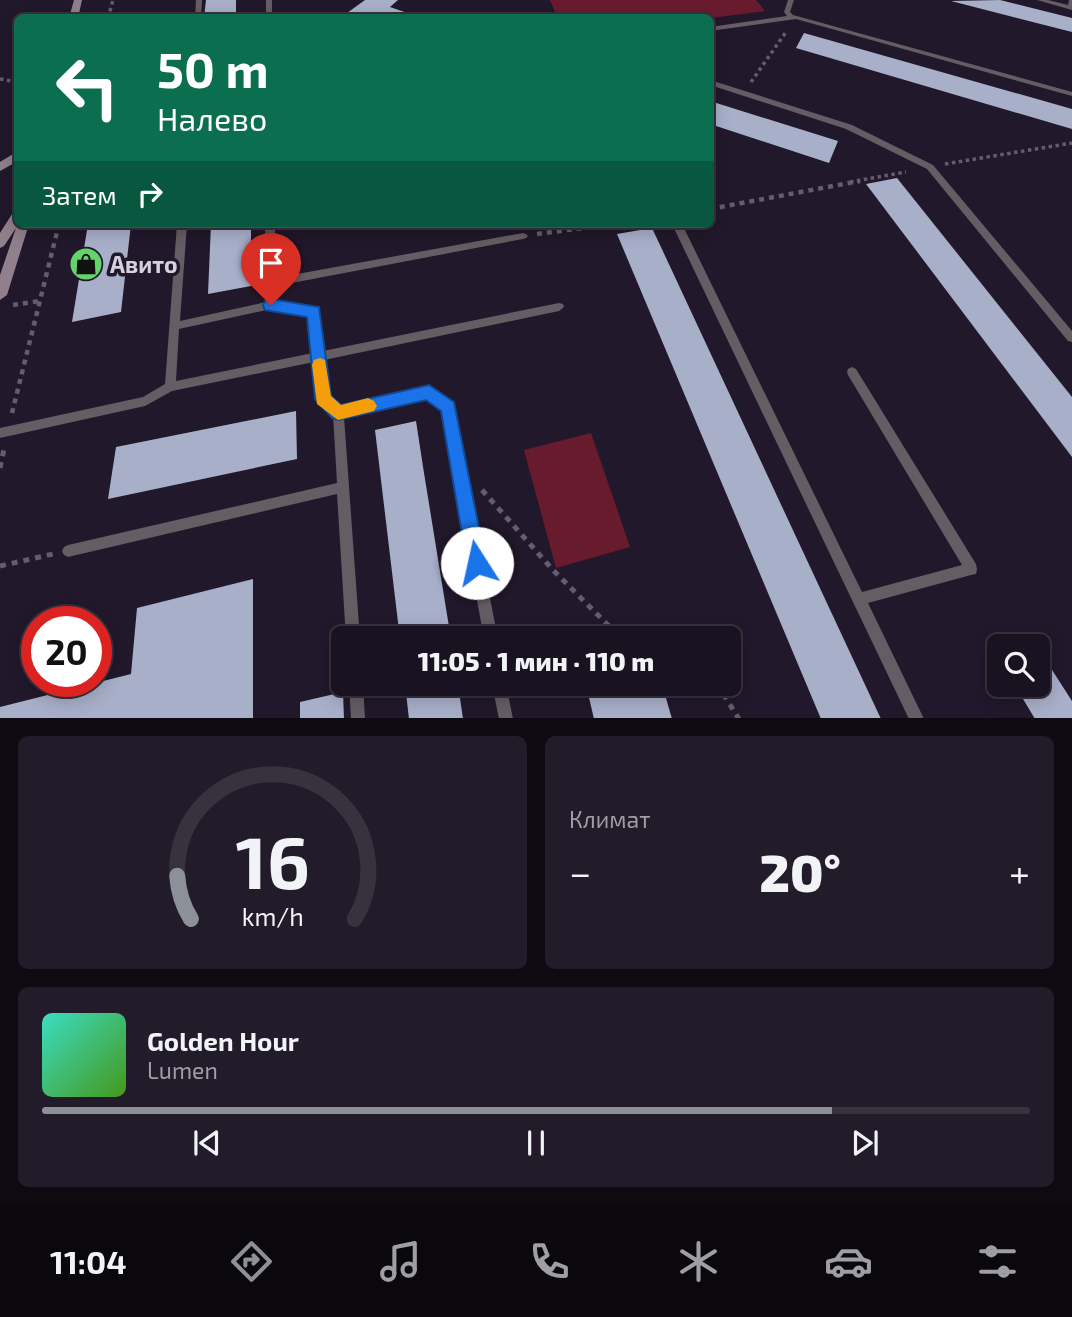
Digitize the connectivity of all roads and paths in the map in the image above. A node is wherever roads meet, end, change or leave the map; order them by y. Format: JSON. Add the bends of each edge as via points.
{"nodes":[{"id":1,"x":791,"y":0,"type":"edge"},
{"id":2,"x":1040,"y":0,"type":"edge"},
{"id":3,"x":1072,"y":0,"type":"edge"},
{"id":4,"x":794,"y":17,"type":"junction"},
{"id":5,"x":714,"y":28,"type":"edge"},
{"id":6,"x":714,"y":83,"type":"edge"},
{"id":7,"x":743,"y":93,"type":"junction"},
{"id":8,"x":1072,"y":94,"type":"edge"},
{"id":9,"x":1072,"y":143,"type":"edge"},
{"id":10,"x":930,"y":167,"type":"junction"},
{"id":11,"x":714,"y":208,"type":"edge"},
{"id":12,"x":14,"y":220,"type":"edge"},
{"id":13,"x":22,"y":228,"type":"edge"},
{"id":14,"x":58,"y":228,"type":"edge"},
{"id":15,"x":182,"y":228,"type":"edge"},
{"id":16,"x":270,"y":228,"type":"edge"},
{"id":17,"x":584,"y":228,"type":"edge"},
{"id":18,"x":679,"y":228,"type":"edge"},
{"id":19,"x":523,"y":236,"type":"joint"},
{"id":20,"x":0,"y":243,"type":"edge"},
{"id":21,"x":271,"y":283,"type":"junction"},
{"id":22,"x":0,"y":295,"type":"edge"},
{"id":23,"x":40,"y":301,"type":"junction"},
{"id":24,"x":271,"y":305,"type":"junction"},
{"id":25,"x":0,"y":307,"type":"edge"},
{"id":26,"x":559,"y":307,"type":"dead end"},
{"id":27,"x":174,"y":326,"type":"junction"},
{"id":28,"x":1072,"y":338,"type":"edge"},
{"id":29,"x":319,"y":356,"type":"junction"},
{"id":30,"x":852,"y":372,"type":"dead end"},
{"id":31,"x":170,"y":387,"type":"junction"},
{"id":32,"x":338,"y":413,"type":"junction"},
{"id":33,"x":4,"y":432,"type":"edge"},
{"id":34,"x":458,"y":463,"type":"junction"},
{"id":35,"x":0,"y":468,"type":"edge"},
{"id":36,"x":343,"y":487,"type":"junction"},
{"id":37,"x":68,"y":551,"type":"joint"},
{"id":38,"x":0,"y":566,"type":"edge"},
{"id":39,"x":859,"y":599,"type":"junction"},
{"id":40,"x":352,"y":626,"type":"edge"},
{"id":41,"x":489,"y":626,"type":"edge"},
{"id":42,"x":609,"y":626,"type":"edge"},
{"id":43,"x":357,"y":696,"type":"edge"},
{"id":44,"x":501,"y":696,"type":"edge"},
{"id":45,"x":725,"y":696,"type":"edge"},
{"id":46,"x":358,"y":718,"type":"edge"},
{"id":47,"x":506,"y":718,"type":"edge"},
{"id":48,"x":738,"y":718,"type":"edge"},
{"id":49,"x":917,"y":718,"type":"edge"}],
"edges":[{"from":1,"to":4,"type":"lane","via":[[787,12]]},
{"from":2,"to":3,"type":"lane","via":[[1070,8]]},
{"from":4,"to":5,"type":"lane"},
{"from":4,"to":7,"type":"path"},
{"from":4,"to":8,"type":"lane"},
{"from":6,"to":7,"type":"lane"},
{"from":7,"to":10,"type":"lane","via":[[849,127]]},
{"from":9,"to":10,"type":"path"},
{"from":10,"to":11,"type":"path"},
{"from":10,"to":28,"type":"lane"},
{"from":12,"to":20,"type":"main road"},
{"from":13,"to":22,"type":"main road"},
{"from":14,"to":23,"type":"path"},
{"from":15,"to":27,"type":"lane"},
{"from":16,"to":21,"type":"lane"},
{"from":17,"to":19,"type":"path"},
{"from":18,"to":39,"type":"lane"},
{"from":19,"to":21,"type":"lane"},
{"from":21,"to":24,"type":"lane"},
{"from":23,"to":25,"type":"path"},
{"from":23,"to":33,"type":"path"},
{"from":24,"to":27,"type":"lane"},
{"from":24,"to":29,"type":"lane","via":[[314,312]]},
{"from":26,"to":29,"type":"lane"},
{"from":27,"to":31,"type":"lane"},
{"from":29,"to":31,"type":"lane"},
{"from":29,"to":32,"type":"lane","via":[[323,399]]},
{"from":30,"to":39,"type":"lane","via":[[971,569]]},
{"from":31,"to":33,"type":"lane","via":[[145,401]]},
{"from":32,"to":34,"type":"lane","via":[[429,392],[448,407]]},
{"from":32,"to":36,"type":"lane"},
{"from":33,"to":35,"type":"path"},
{"from":34,"to":41,"type":"lane"},
{"from":34,"to":42,"type":"path"},
{"from":36,"to":37,"type":"lane"},
{"from":36,"to":40,"type":"lane"},
{"from":37,"to":38,"type":"path"},
{"from":39,"to":49,"type":"lane"},
{"from":43,"to":46,"type":"lane"},
{"from":44,"to":47,"type":"lane"},
{"from":45,"to":48,"type":"path"}]}
